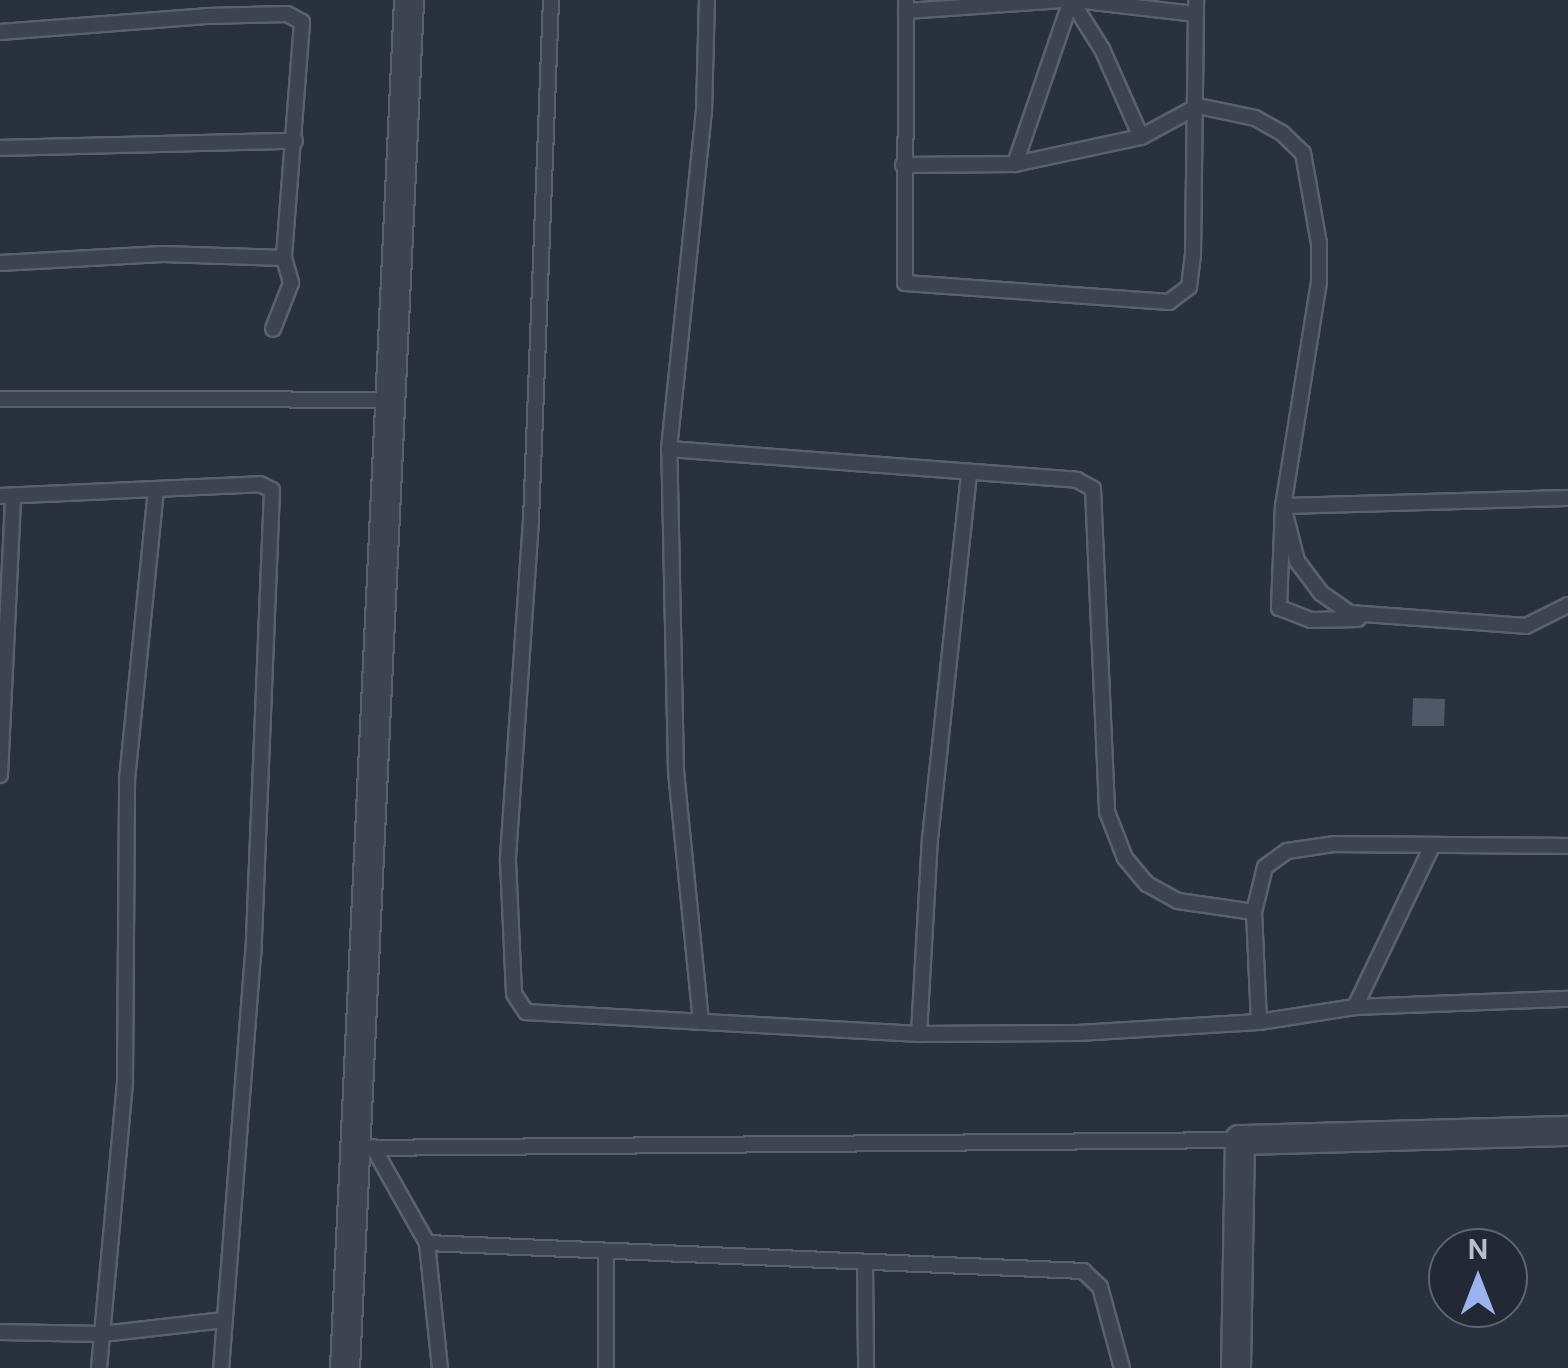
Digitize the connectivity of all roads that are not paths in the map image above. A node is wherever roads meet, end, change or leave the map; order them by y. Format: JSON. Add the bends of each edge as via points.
{"nodes":[{"id":1,"x":409,"y":0,"type":"edge"},
{"id":2,"x":551,"y":0,"type":"edge"},
{"id":3,"x":707,"y":0,"type":"edge"},
{"id":4,"x":1070,"y":0,"type":"edge"},
{"id":5,"x":906,"y":6,"type":"edge"},
{"id":6,"x":1196,"y":7,"type":"edge"},
{"id":7,"x":0,"y":32,"type":"edge"},
{"id":8,"x":1198,"y":106,"type":"junction"},
{"id":9,"x":1141,"y":137,"type":"junction"},
{"id":10,"x":296,"y":141,"type":"junction"},
{"id":11,"x":0,"y":148,"type":"edge"},
{"id":12,"x":1015,"y":164,"type":"junction"},
{"id":13,"x":903,"y":165,"type":"junction"},
{"id":14,"x":284,"y":258,"type":"junction"},
{"id":15,"x":0,"y":263,"type":"edge"},
{"id":16,"x":273,"y":330,"type":"dead end"},
{"id":17,"x":0,"y":398,"type":"edge"},
{"id":18,"x":391,"y":400,"type":"junction"},
{"id":19,"x":669,"y":449,"type":"junction"},
{"id":20,"x":969,"y":472,"type":"junction"},
{"id":21,"x":156,"y":491,"type":"junction"},
{"id":22,"x":6,"y":496,"type":"edge"},
{"id":23,"x":1568,"y":498,"type":"edge"},
{"id":24,"x":1284,"y":506,"type":"junction"},
{"id":25,"x":1568,"y":605,"type":"edge"},
{"id":26,"x":1568,"y":614,"type":"edge"},
{"id":27,"x":0,"y":776,"type":"edge"},
{"id":28,"x":1432,"y":846,"type":"junction"},
{"id":29,"x":1568,"y":846,"type":"edge"},
{"id":30,"x":1254,"y":912,"type":"junction"},
{"id":31,"x":1568,"y":999,"type":"edge"},
{"id":32,"x":1355,"y":1008,"type":"junction"},
{"id":33,"x":702,"y":1022,"type":"junction"},
{"id":34,"x":1259,"y":1022,"type":"junction"},
{"id":35,"x":919,"y":1034,"type":"junction"},
{"id":36,"x":1568,"y":1130,"type":"edge"},
{"id":37,"x":1240,"y":1140,"type":"junction"},
{"id":38,"x":366,"y":1148,"type":"junction"},
{"id":39,"x":427,"y":1243,"type":"junction"},
{"id":40,"x":606,"y":1254,"type":"junction"},
{"id":41,"x":865,"y":1264,"type":"junction"},
{"id":42,"x":224,"y":1320,"type":"junction"},
{"id":43,"x":0,"y":1332,"type":"edge"},
{"id":44,"x":102,"y":1334,"type":"junction"},
{"id":45,"x":99,"y":1368,"type":"edge"},
{"id":46,"x":221,"y":1368,"type":"edge"},
{"id":47,"x":345,"y":1368,"type":"edge"},
{"id":48,"x":440,"y":1368,"type":"edge"},
{"id":49,"x":606,"y":1368,"type":"edge"},
{"id":50,"x":866,"y":1368,"type":"edge"},
{"id":51,"x":1122,"y":1368,"type":"edge"},
{"id":52,"x":1236,"y":1368,"type":"edge"}],
"edges":[{"from":1,"to":18,"type":"street"},
{"from":2,"to":33,"type":"lane","via":[[531,520],[508,861],[514,994],[526,1012]]},
{"from":3,"to":19,"type":"lane","via":[[704,112]]},
{"from":4,"to":5,"type":"lane"},
{"from":4,"to":6,"type":"lane"},
{"from":4,"to":9,"type":"lane","via":[[1102,48]]},
{"from":4,"to":12,"type":"lane"},
{"from":5,"to":13,"type":"lane"},
{"from":6,"to":8,"type":"lane"},
{"from":7,"to":10,"type":"lane","via":[[287,14],[302,22],[304,34]]},
{"from":8,"to":9,"type":"lane"},
{"from":8,"to":13,"type":"lane","via":[[1189,287],[1169,302],[905,284]]},
{"from":8,"to":24,"type":"lane","via":[[1255,118],[1303,153],[1319,282]]},
{"from":9,"to":12,"type":"lane"},
{"from":10,"to":11,"type":"lane"},
{"from":10,"to":14,"type":"lane"},
{"from":12,"to":13,"type":"lane"},
{"from":14,"to":15,"type":"lane","via":[[163,254]]},
{"from":14,"to":16,"type":"lane","via":[[291,282]]},
{"from":17,"to":18,"type":"lane"},
{"from":18,"to":38,"type":"street"},
{"from":19,"to":20,"type":"lane"},
{"from":19,"to":33,"type":"lane","via":[[676,770]]},
{"from":20,"to":30,"type":"lane","via":[[1076,480],[1093,489],[1106,812],[1125,858],[1148,884],[1178,901]]},
{"from":20,"to":35,"type":"lane","via":[[930,839]]},
{"from":21,"to":22,"type":"lane"},
{"from":21,"to":42,"type":"lane","via":[[260,484],[272,490],[275,510],[253,954]]},
{"from":21,"to":44,"type":"lane","via":[[127,780],[125,1080]]},
{"from":22,"to":27,"type":"lane"},
{"from":23,"to":24,"type":"lane"},
{"from":24,"to":25,"type":"lane","via":[[1296,561],[1321,593],[1350,614],[1526,626]]},
{"from":24,"to":26,"type":"lane","via":[[1279,608],[1288,616]]},
{"from":28,"to":29,"type":"lane"},
{"from":28,"to":30,"type":"lane","via":[[1335,844],[1287,851],[1265,868]]},
{"from":28,"to":32,"type":"lane"},
{"from":30,"to":34,"type":"lane"},
{"from":31,"to":32,"type":"lane"},
{"from":32,"to":34,"type":"lane"},
{"from":33,"to":35,"type":"lane"},
{"from":34,"to":35,"type":"lane"},
{"from":36,"to":37,"type":"street"},
{"from":37,"to":38,"type":"lane"},
{"from":37,"to":52,"type":"street"},
{"from":38,"to":39,"type":"lane"},
{"from":38,"to":47,"type":"street"},
{"from":39,"to":40,"type":"lane"},
{"from":39,"to":48,"type":"lane"},
{"from":40,"to":41,"type":"lane"},
{"from":40,"to":49,"type":"lane"},
{"from":41,"to":50,"type":"lane"},
{"from":41,"to":51,"type":"lane","via":[[1083,1272],[1100,1287]]},
{"from":42,"to":44,"type":"lane"},
{"from":42,"to":46,"type":"lane"},
{"from":43,"to":44,"type":"lane"},
{"from":44,"to":45,"type":"lane"}]}
